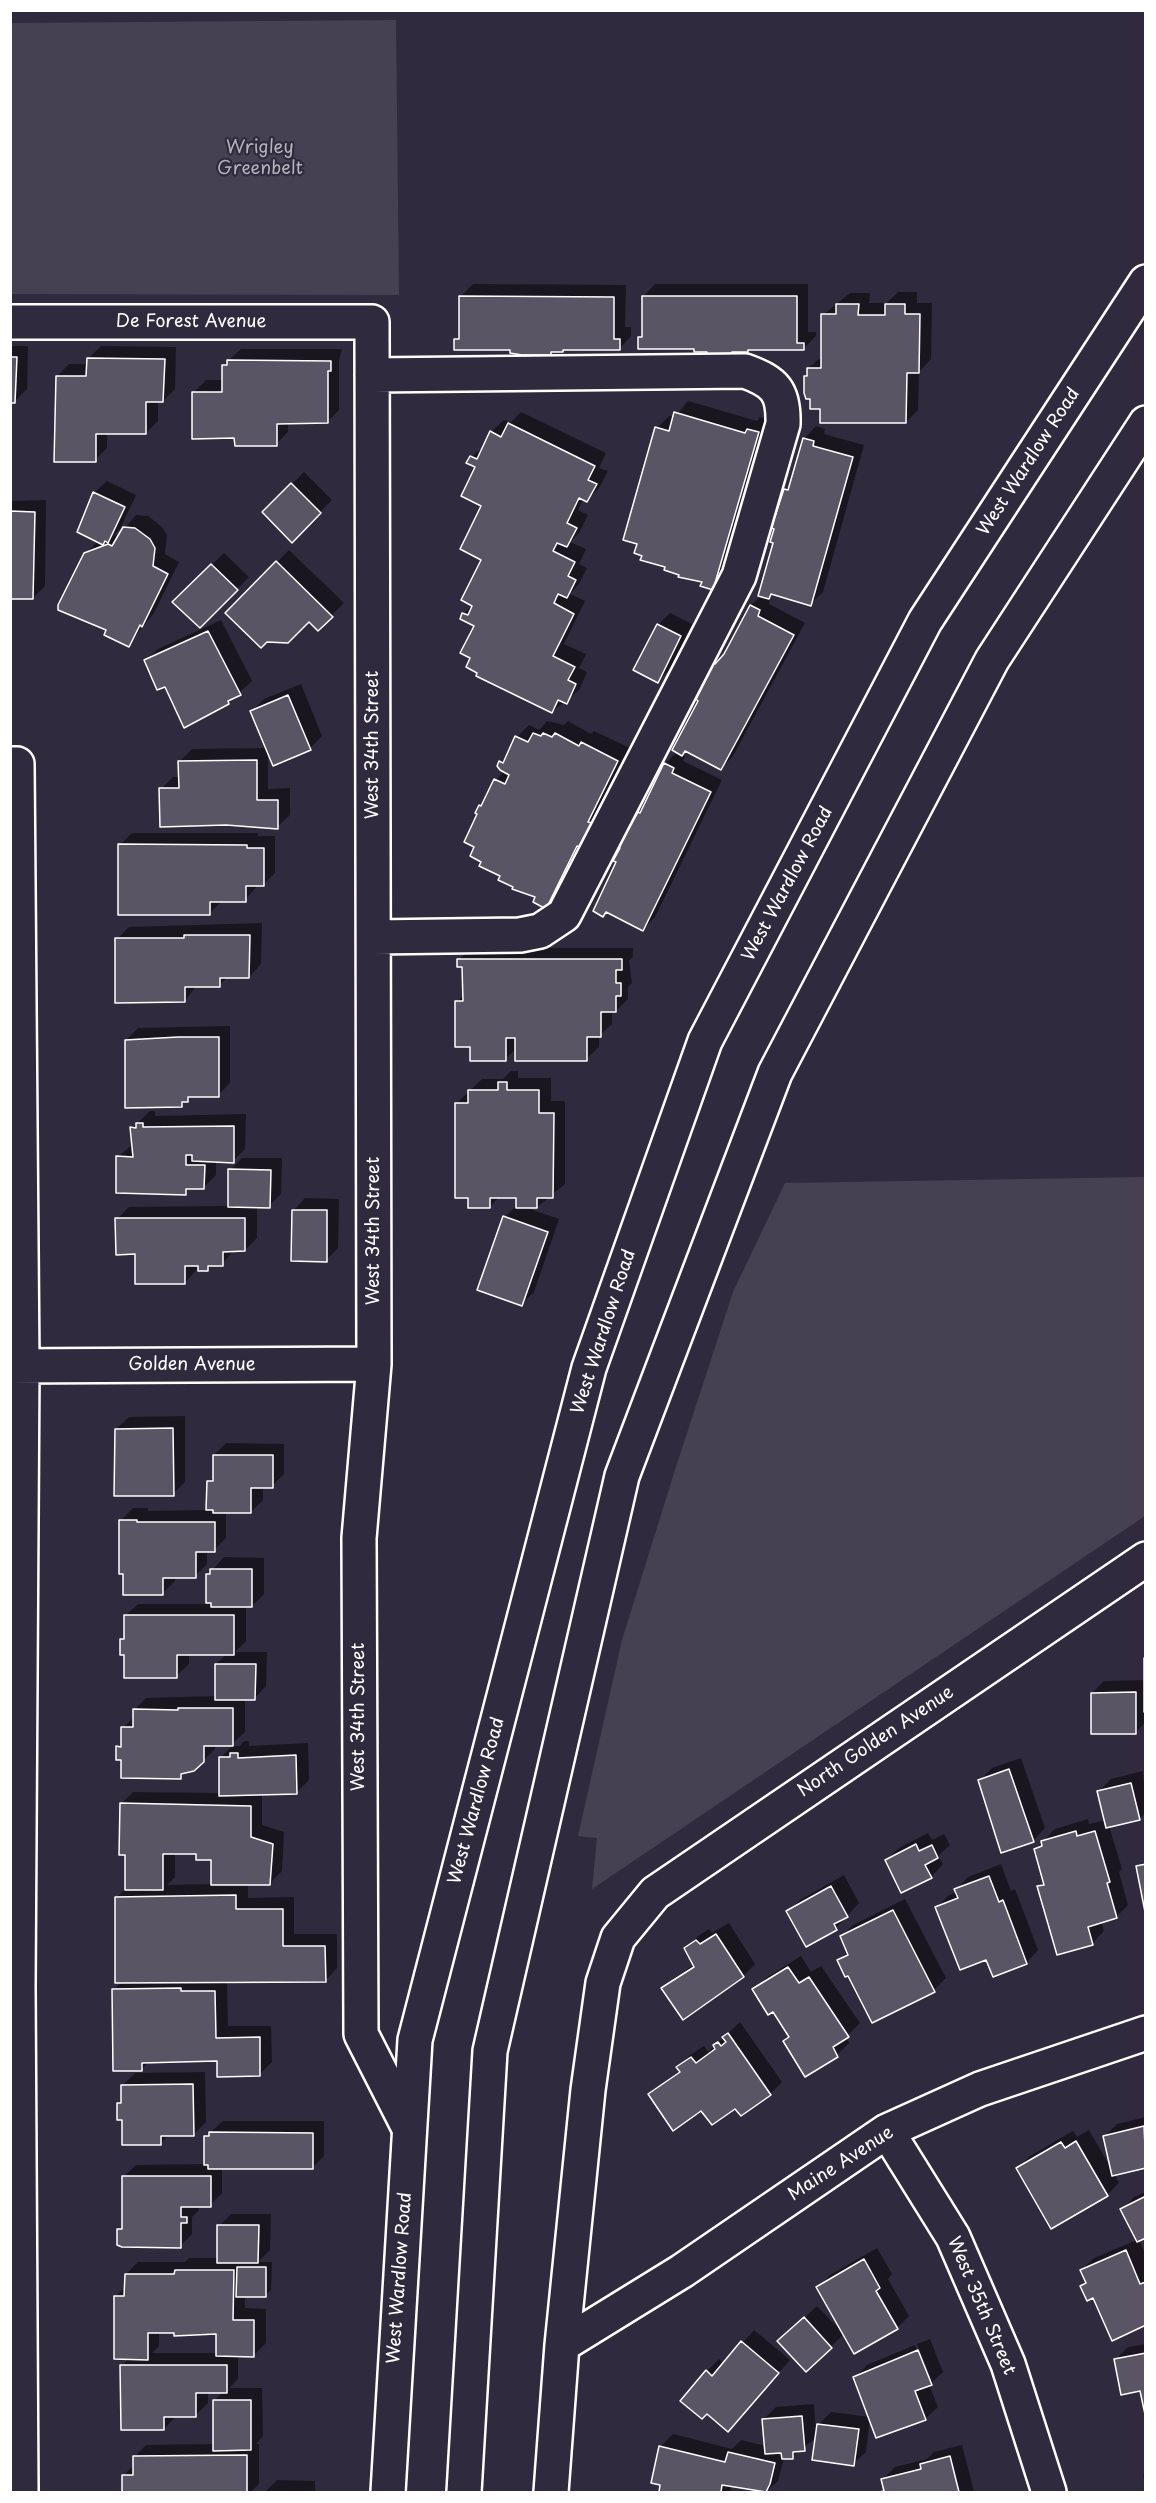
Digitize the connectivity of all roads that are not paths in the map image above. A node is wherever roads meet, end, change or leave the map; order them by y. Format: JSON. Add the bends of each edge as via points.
{"nodes":[{"id":1,"x":1146,"y":282,"type":"edge"},
{"id":2,"x":10,"y":322,"type":"edge"},
{"id":3,"x":372,"y":322,"type":"joint"},
{"id":4,"x":372,"y":375,"type":"junction"},
{"id":5,"x":1146,"y":423,"type":"edge"},
{"id":6,"x":14,"y":764,"type":"edge"},
{"id":7,"x":374,"y":937,"type":"junction"},
{"id":8,"x":374,"y":1364,"type":"junction"},
{"id":9,"x":16,"y":1366,"type":"edge"},
{"id":10,"x":1146,"y":1559,"type":"edge"},
{"id":11,"x":14,"y":1986,"type":"edge"},
{"id":12,"x":1146,"y":2033,"type":"edge"},
{"id":13,"x":409,"y":2128,"type":"junction"},
{"id":14,"x":887,"y":2131,"type":"junction"},
{"id":15,"x":562,"y":2345,"type":"junction"},
{"id":16,"x":21,"y":2493,"type":"edge"},
{"id":17,"x":388,"y":2493,"type":"edge"},
{"id":18,"x":464,"y":2493,"type":"edge"},
{"id":19,"x":551,"y":2493,"type":"edge"},
{"id":20,"x":1049,"y":2493,"type":"edge"}],
"edges":[{"from":1,"to":13,"type":"street","name":"West Wardlow Road","via":[[926,621],[705,1041],[589,1368],[414,2040]]},
{"from":2,"to":3,"type":"street","name":"De Forest Avenue"},
{"from":3,"to":4,"type":"street","name":"West 34th Street"},
{"from":4,"to":7,"type":"street","name":"West 34th Street"},
{"from":4,"to":7,"type":"street","via":[[745,370],[778,389],[784,407],[783,424],[739,576],[564,915],[540,932],[520,935]]},
{"from":5,"to":18,"type":"street","via":[[992,660],[775,1073],[622,1476],[490,2051]]},
{"from":6,"to":9,"type":"street"},
{"from":7,"to":8,"type":"street","name":"West 34th Street"},
{"from":8,"to":9,"type":"street","name":"Golden Avenue"},
{"from":8,"to":13,"type":"street","name":"West 34th Street","via":[[358,1538],[361,2034]]},
{"from":9,"to":11,"type":"street"},
{"from":10,"to":15,"type":"street","name":"North Golden Avenue","via":[[655,1893],[618,1938],[603,1983],[588,2090]]},
{"from":11,"to":16,"type":"street"},
{"from":12,"to":14,"type":"street","name":"Maine Avenue","via":[[980,2089]]},
{"from":13,"to":17,"type":"street","name":"West Wardlow Road"},
{"from":14,"to":15,"type":"street","name":"Maine Avenue","via":[[682,2271]]},
{"from":14,"to":20,"type":"street","name":"West 35th Street","via":[[953,2236],[1008,2364]]},
{"from":15,"to":19,"type":"street"}]}
